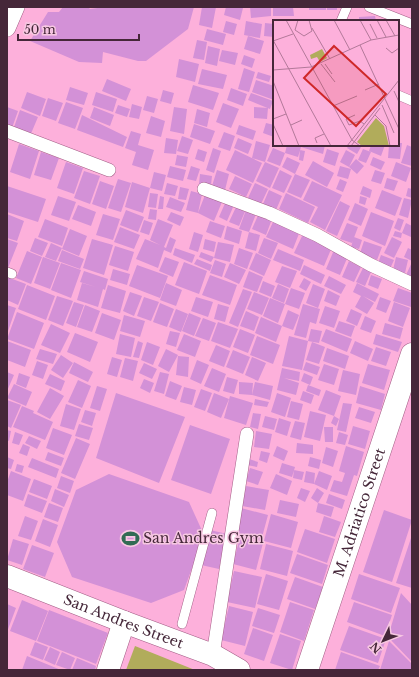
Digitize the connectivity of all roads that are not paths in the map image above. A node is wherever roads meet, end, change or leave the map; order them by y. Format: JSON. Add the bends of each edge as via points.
{"nodes":[{"id":1,"x":16,"y":7,"type":"edge"},
{"id":2,"x":347,"y":7,"type":"edge"},
{"id":3,"x":369,"y":7,"type":"edge"},
{"id":4,"x":341,"y":20,"type":"edge"},
{"id":5,"x":412,"y":24,"type":"edge"},
{"id":6,"x":7,"y":28,"type":"edge"},
{"id":7,"x":399,"y":96,"type":"edge"},
{"id":8,"x":412,"y":101,"type":"edge"},
{"id":9,"x":7,"y":131,"type":"edge"},
{"id":10,"x":108,"y":170,"type":"dead end"},
{"id":11,"x":204,"y":189,"type":"dead end"},
{"id":12,"x":412,"y":284,"type":"edge"},
{"id":13,"x":412,"y":354,"type":"edge"},
{"id":14,"x":247,"y":434,"type":"dead end"},
{"id":15,"x":212,"y":513,"type":"dead end"},
{"id":16,"x":7,"y":576,"type":"edge"},
{"id":17,"x":124,"y":622,"type":"junction"},
{"id":18,"x":182,"y":624,"type":"dead end"},
{"id":19,"x":223,"y":664,"type":"edge"},
{"id":20,"x":108,"y":670,"type":"edge"},
{"id":21,"x":308,"y":670,"type":"edge"}],
"edges":[{"from":1,"to":6,"type":"street"},
{"from":2,"to":4,"type":"lane"},
{"from":3,"to":5,"type":"lane"},
{"from":7,"to":8,"type":"lane"},
{"from":9,"to":10,"type":"street"},
{"from":11,"to":12,"type":"street","via":[[269,213]]},
{"from":13,"to":21,"type":"street","name":"M. Adriatico Street"},
{"from":14,"to":19,"type":"street"},
{"from":15,"to":18,"type":"lane"},
{"from":16,"to":17,"type":"street","name":"San Andres Street"},
{"from":17,"to":19,"type":"street","name":"San Andres Street"},
{"from":17,"to":20,"type":"street"}]}
